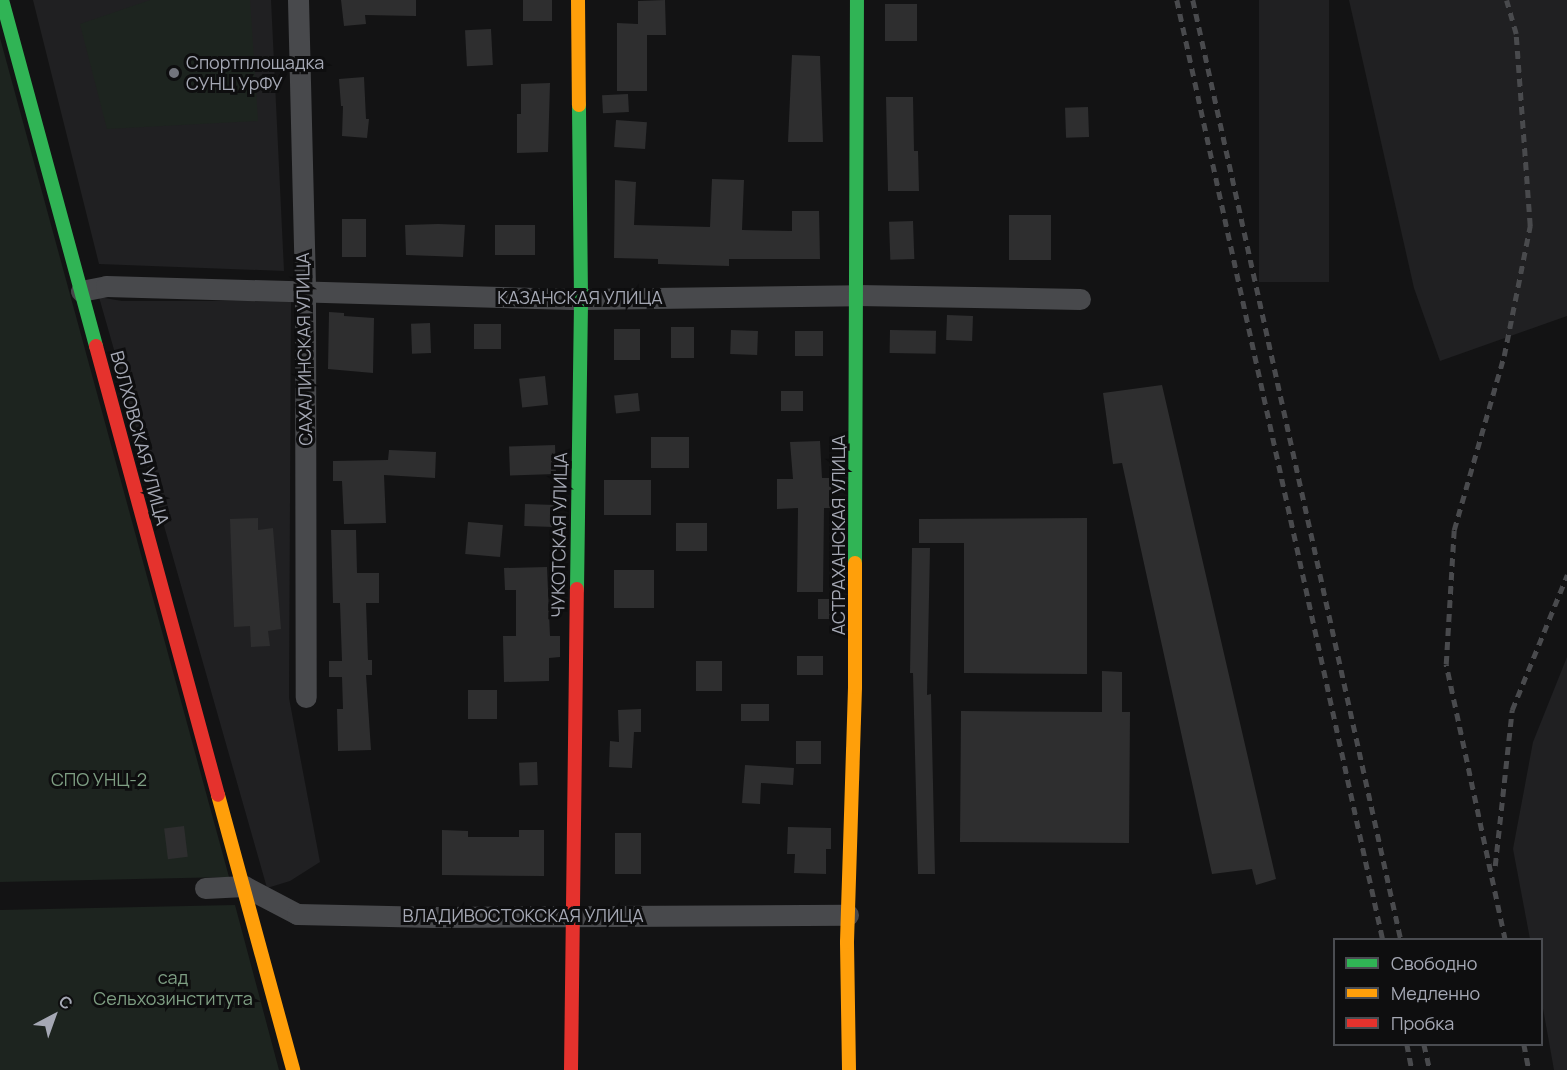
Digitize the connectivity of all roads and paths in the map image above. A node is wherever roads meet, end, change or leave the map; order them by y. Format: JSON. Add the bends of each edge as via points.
{"nodes":[{"id":1,"x":2,"y":0,"type":"edge"},
{"id":2,"x":298,"y":0,"type":"edge"},
{"id":3,"x":578,"y":0,"type":"edge"},
{"id":4,"x":857,"y":0,"type":"edge"},
{"id":5,"x":81,"y":291,"type":"junction"},
{"id":6,"x":305,"y":291,"type":"junction"},
{"id":7,"x":857,"y":295,"type":"junction"},
{"id":8,"x":581,"y":299,"type":"junction"},
{"id":9,"x":1080,"y":299,"type":"dead end"},
{"id":10,"x":306,"y":697,"type":"dead end"},
{"id":11,"x":244,"y":886,"type":"junction"},
{"id":12,"x":205,"y":888,"type":"dead end"},
{"id":13,"x":572,"y":915,"type":"junction"},
{"id":14,"x":848,"y":915,"type":"junction"},
{"id":15,"x":293,"y":1070,"type":"edge"},
{"id":16,"x":571,"y":1070,"type":"edge"},
{"id":17,"x":849,"y":1070,"type":"edge"}],
"edges":[{"from":1,"to":5,"type":"street","name":"ВОЛХОВСКАЯ УЛИЦА"},
{"from":2,"to":6,"type":"street","name":"САХАЛИНСКАЯ УЛИЦА"},
{"from":3,"to":8,"type":"street","name":"ЧУКОТСКАЯ УЛИЦА"},
{"from":4,"to":7,"type":"street","name":"АСТРАХАНСКАЯ УЛИЦА"},
{"from":5,"to":6,"type":"street","name":"КАЗАНСКАЯ УЛИЦА","via":[[106,286]]},
{"from":5,"to":11,"type":"street","name":"ВОЛХОВСКАЯ УЛИЦА"},
{"from":6,"to":8,"type":"street","name":"КАЗАНСКАЯ УЛИЦА"},
{"from":6,"to":10,"type":"street","name":"САХАЛИНСКАЯ УЛИЦА"},
{"from":7,"to":8,"type":"street","name":"КАЗАНСКАЯ УЛИЦА"},
{"from":7,"to":9,"type":"street","name":"КАЗАНСКАЯ УЛИЦА"},
{"from":7,"to":14,"type":"street","name":"АСТРАХАНСКАЯ УЛИЦА","via":[[855,687]]},
{"from":8,"to":13,"type":"street","name":"ЧУКОТСКАЯ УЛИЦА"},
{"from":11,"to":12,"type":"street"},
{"from":11,"to":13,"type":"street","name":"ВЛАДИВОСТОКСКАЯ УЛИЦА","via":[[297,914]]},
{"from":11,"to":15,"type":"street"},
{"from":13,"to":14,"type":"street","name":"ВЛАДИВОСТОКСКАЯ УЛИЦА"},
{"from":13,"to":16,"type":"street","name":"ЧУКОТСКАЯ УЛИЦА"},
{"from":14,"to":17,"type":"street","name":"АСТРАХАНСКАЯ УЛИЦА"}]}
